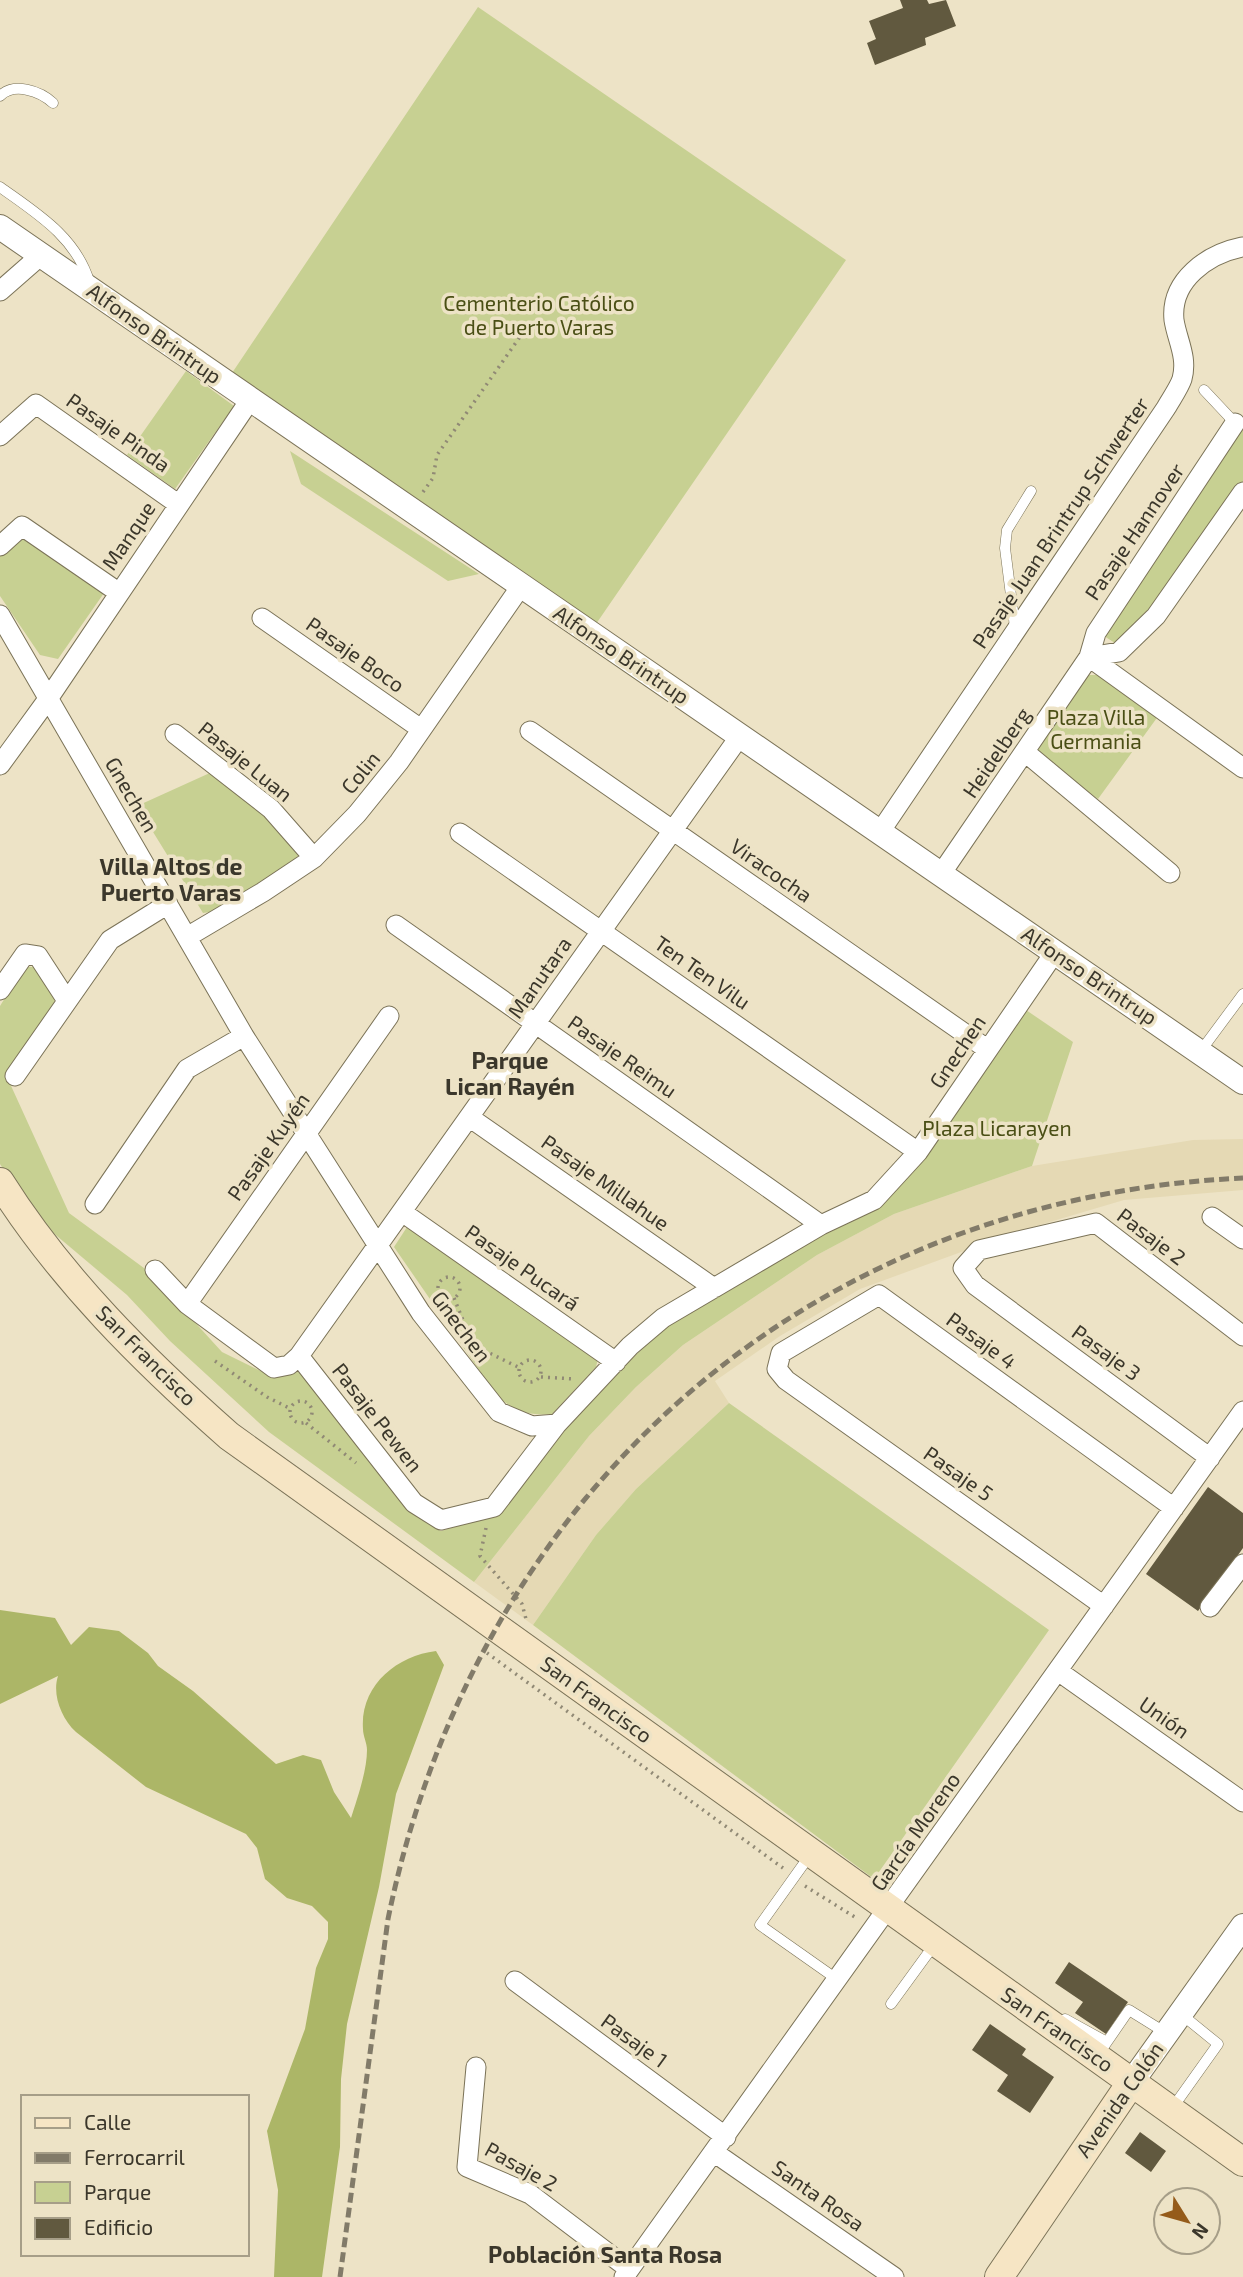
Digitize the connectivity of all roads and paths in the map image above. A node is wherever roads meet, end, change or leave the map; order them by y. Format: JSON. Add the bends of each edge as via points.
{"nodes":[{"id":1,"x":0,"y":96,"type":"edge"},
{"id":2,"x":52,"y":103,"type":"dead end"},
{"id":3,"x":0,"y":187,"type":"edge"},
{"id":4,"x":0,"y":227,"type":"edge"},
{"id":5,"x":1242,"y":247,"type":"edge"},
{"id":6,"x":40,"y":256,"type":"junction"},
{"id":7,"x":0,"y":291,"type":"edge"},
{"id":8,"x":92,"y":292,"type":"junction"},
{"id":9,"x":529,"y":324,"type":"dead end"},
{"id":10,"x":1204,"y":390,"type":"dead end"},
{"id":11,"x":250,"y":400,"type":"junction"},
{"id":12,"x":1230,"y":430,"type":"junction"},
{"id":13,"x":0,"y":436,"type":"edge"},
{"id":14,"x":1243,"y":448,"type":"edge"},
{"id":15,"x":1031,"y":491,"type":"dead end"},
{"id":16,"x":1243,"y":492,"type":"edge"},
{"id":17,"x":178,"y":504,"type":"junction"},
{"id":18,"x":411,"y":510,"type":"junction"},
{"id":19,"x":0,"y":546,"type":"edge"},
{"id":20,"x":520,"y":586,"type":"junction"},
{"id":21,"x":118,"y":592,"type":"junction"},
{"id":22,"x":0,"y":615,"type":"edge"},
{"id":23,"x":262,"y":618,"type":"dead end"},
{"id":24,"x":1016,"y":631,"type":"junction"},
{"id":25,"x":1089,"y":657,"type":"junction"},
{"id":26,"x":48,"y":699,"type":"junction"},
{"id":27,"x":421,"y":729,"type":"junction"},
{"id":28,"x":530,"y":731,"type":"dead end"},
{"id":29,"x":175,"y":734,"type":"dead end"},
{"id":30,"x":740,"y":736,"type":"junction"},
{"id":31,"x":1025,"y":752,"type":"junction"},
{"id":32,"x":0,"y":765,"type":"edge"},
{"id":33,"x":1243,"y":768,"type":"edge"},
{"id":34,"x":673,"y":831,"type":"junction"},
{"id":35,"x":880,"y":832,"type":"junction"},
{"id":36,"x":460,"y":833,"type":"dead end"},
{"id":37,"x":314,"y":858,"type":"junction"},
{"id":38,"x":1170,"y":873,"type":"dead end"},
{"id":39,"x":941,"y":874,"type":"junction"},
{"id":40,"x":168,"y":904,"type":"junction"},
{"id":41,"x":396,"y":925,"type":"dead end"},
{"id":42,"x":601,"y":931,"type":"junction"},
{"id":43,"x":187,"y":937,"type":"junction"},
{"id":44,"x":1055,"y":953,"type":"junction"},
{"id":45,"x":0,"y":990,"type":"edge"},
{"id":46,"x":1243,"y":994,"type":"edge"},
{"id":47,"x":66,"y":999,"type":"junction"},
{"id":48,"x":389,"y":1016,"type":"dead end"},
{"id":49,"x":536,"y":1023,"type":"junction"},
{"id":50,"x":244,"y":1037,"type":"junction"},
{"id":51,"x":987,"y":1049,"type":"junction"},
{"id":52,"x":1200,"y":1052,"type":"junction"},
{"id":53,"x":15,"y":1076,"type":"dead end"},
{"id":54,"x":1243,"y":1082,"type":"edge"},
{"id":55,"x":469,"y":1116,"type":"junction"},
{"id":56,"x":305,"y":1136,"type":"junction"},
{"id":57,"x":918,"y":1152,"type":"junction"},
{"id":58,"x":0,"y":1182,"type":"edge"},
{"id":59,"x":95,"y":1204,"type":"dead end"},
{"id":60,"x":402,"y":1212,"type":"junction"},
{"id":61,"x":1212,"y":1217,"type":"dead end"},
{"id":62,"x":821,"y":1225,"type":"junction"},
{"id":63,"x":1243,"y":1240,"type":"edge"},
{"id":64,"x":377,"y":1246,"type":"junction"},
{"id":65,"x":155,"y":1270,"type":"dead end"},
{"id":66,"x":975,"y":1286,"type":"joint"},
{"id":67,"x":714,"y":1288,"type":"junction"},
{"id":68,"x":454,"y":1298,"type":"junction"},
{"id":69,"x":187,"y":1304,"type":"junction"},
{"id":70,"x":1243,"y":1336,"type":"edge"},
{"id":71,"x":299,"y":1356,"type":"junction"},
{"id":72,"x":215,"y":1361,"type":"dead end"},
{"id":73,"x":616,"y":1362,"type":"junction"},
{"id":74,"x":520,"y":1368,"type":"junction"},
{"id":75,"x":540,"y":1377,"type":"junction"},
{"id":76,"x":580,"y":1379,"type":"dead end"},
{"id":77,"x":786,"y":1380,"type":"joint"},
{"id":78,"x":291,"y":1409,"type":"junction"},
{"id":79,"x":1243,"y":1411,"type":"edge"},
{"id":80,"x":557,"y":1424,"type":"junction"},
{"id":81,"x":1237,"y":1431,"type":"edge"},
{"id":82,"x":1210,"y":1458,"type":"junction"},
{"id":83,"x":1174,"y":1508,"type":"junction"},
{"id":84,"x":1243,"y":1564,"type":"edge"},
{"id":85,"x":1104,"y":1606,"type":"junction"},
{"id":86,"x":1210,"y":1607,"type":"dead end"},
{"id":87,"x":487,"y":1653,"type":"dead end"},
{"id":88,"x":1058,"y":1671,"type":"junction"},
{"id":89,"x":1243,"y":1802,"type":"edge"},
{"id":90,"x":802,"y":1866,"type":"junction"},
{"id":91,"x":882,"y":1919,"type":"junction"},
{"id":92,"x":1243,"y":1926,"type":"edge"},
{"id":93,"x":935,"y":1944,"type":"junction"},
{"id":94,"x":838,"y":1980,"type":"junction"},
{"id":95,"x":515,"y":1981,"type":"dead end"},
{"id":96,"x":891,"y":2004,"type":"dead end"},
{"id":97,"x":1173,"y":2023,"type":"junction"},
{"id":98,"x":1100,"y":2049,"type":"junction"},
{"id":99,"x":477,"y":2067,"type":"dead end"},
{"id":100,"x":1131,"y":2083,"type":"junction"},
{"id":101,"x":1170,"y":2111,"type":"junction"},
{"id":102,"x":721,"y":2145,"type":"junction"},
{"id":103,"x":1243,"y":2162,"type":"edge"},
{"id":104,"x":627,"y":2273,"type":"edge"},
{"id":105,"x":894,"y":2277,"type":"edge"},
{"id":106,"x":999,"y":2277,"type":"edge"}],
"edges":[{"from":1,"to":2,"type":"lane","via":[[29,90]]},
{"from":3,"to":8,"type":"lane","via":[[59,231],[79,257]]},
{"from":4,"to":6,"type":"street","name":"Alfonso Brintrup"},
{"from":5,"to":24,"type":"street","name":"Pasaje Juan Brintrup Schwerter","via":[[1206,261],[1179,286],[1174,319],[1184,349],[1182,379]]},
{"from":6,"to":7,"type":"street"},
{"from":6,"to":8,"type":"street","name":"Alfonso Brintrup"},
{"from":8,"to":11,"type":"street","name":"Alfonso Brintrup"},
{"from":9,"to":18,"type":"path","via":[[437,456],[433,478]]},
{"from":10,"to":12,"type":"lane"},
{"from":11,"to":17,"type":"street","name":"Manque"},
{"from":11,"to":18,"type":"street","name":"Alfonso Brintrup"},
{"from":12,"to":14,"type":"street"},
{"from":12,"to":25,"type":"street","name":"Pasaje Hannover","via":[[1096,633]]},
{"from":13,"to":17,"type":"street","name":"Pasaje Pinda","via":[[36,404]]},
{"from":15,"to":24,"type":"lane","via":[[1007,530],[1005,548]]},
{"from":16,"to":25,"type":"street","via":[[1156,615],[1119,652]]},
{"from":17,"to":21,"type":"street","name":"Manque"},
{"from":18,"to":20,"type":"street","name":"Alfonso Brintrup"},
{"from":19,"to":21,"type":"street","via":[[22,526]]},
{"from":20,"to":27,"type":"street","name":"Colin"},
{"from":20,"to":30,"type":"street","name":"Alfonso Brintrup"},
{"from":21,"to":26,"type":"street","name":"Manque"},
{"from":22,"to":26,"type":"street","name":"Gnechen"},
{"from":23,"to":27,"type":"street","name":"Pasaje Boco"},
{"from":24,"to":35,"type":"street","name":"Pasaje Juan Brintrup Schwerter"},
{"from":25,"to":31,"type":"street","name":"Heidelberg"},
{"from":25,"to":33,"type":"street"},
{"from":26,"to":32,"type":"street","name":"Manque"},
{"from":26,"to":40,"type":"street","name":"Gnechen"},
{"from":27,"to":37,"type":"street","name":"Colin","via":[[377,791]]},
{"from":28,"to":34,"type":"street","name":"Viracocha"},
{"from":29,"to":37,"type":"street","name":"Pasaje Luan","via":[[271,809]]},
{"from":30,"to":34,"type":"street","name":"Manutara"},
{"from":30,"to":35,"type":"street","name":"Alfonso Brintrup"},
{"from":31,"to":38,"type":"street"},
{"from":31,"to":39,"type":"street","name":"Heidelberg"},
{"from":34,"to":42,"type":"street","name":"Manutara"},
{"from":34,"to":51,"type":"street","name":"Viracocha"},
{"from":35,"to":39,"type":"street","name":"Alfonso Brintrup"},
{"from":36,"to":42,"type":"street","name":"Ten Ten Vilu"},
{"from":37,"to":43,"type":"street","name":"Colin"},
{"from":39,"to":44,"type":"street","name":"Alfonso Brintrup"},
{"from":40,"to":43,"type":"street","name":"Gnechen"},
{"from":40,"to":47,"type":"street","via":[[110,940]]},
{"from":41,"to":49,"type":"street","name":"Pasaje Reimu"},
{"from":42,"to":49,"type":"street","name":"Manutara"},
{"from":42,"to":57,"type":"street","name":"Ten Ten Vilu"},
{"from":43,"to":50,"type":"street","name":"Gnechen"},
{"from":44,"to":51,"type":"street","name":"Gnechen"},
{"from":44,"to":52,"type":"street","name":"Alfonso Brintrup"},
{"from":45,"to":47,"type":"street","via":[[25,954],[38,956]]},
{"from":46,"to":52,"type":"lane"},
{"from":47,"to":53,"type":"street"},
{"from":48,"to":56,"type":"street","name":"Pasaje Kuyén"},
{"from":49,"to":55,"type":"street","name":"Manutara"},
{"from":49,"to":62,"type":"street","name":"Pasaje Reimu"},
{"from":50,"to":56,"type":"street","name":"Gnechen"},
{"from":50,"to":59,"type":"street","via":[[187,1069]]},
{"from":51,"to":57,"type":"street","name":"Gnechen"},
{"from":52,"to":54,"type":"street","name":"Alfonso Brintrup"},
{"from":55,"to":60,"type":"street","name":"Manutara"},
{"from":55,"to":67,"type":"street","name":"Pasaje Millahue"},
{"from":56,"to":64,"type":"street","name":"Gnechen"},
{"from":56,"to":69,"type":"street","name":"Pasaje Kuyén"},
{"from":57,"to":62,"type":"street","name":"Gnechen","via":[[874,1199]]},
{"from":58,"to":90,"type":"main road","name":"San Francisco","via":[[20,1215],[83,1292],[229,1436],[485,1620]]},
{"from":60,"to":64,"type":"street","name":"Manutara"},
{"from":60,"to":73,"type":"street","name":"Pasaje Pucará"},
{"from":61,"to":63,"type":"street"},
{"from":62,"to":67,"type":"street","name":"Gnechen"},
{"from":64,"to":71,"type":"street","name":"Manutara"},
{"from":64,"to":80,"type":"street","name":"Gnechen","via":[[421,1313],[491,1404],[519,1423]]},
{"from":65,"to":69,"type":"street"},
{"from":66,"to":70,"type":"street","name":"Pasaje 2","via":[[963,1268],[979,1250],[1096,1223]]},
{"from":66,"to":82,"type":"street","name":"Pasaje 3"},
{"from":67,"to":73,"type":"street","name":"Gnechen","via":[[663,1318]]},
{"from":68,"to":68,"type":"path","via":[[439,1292],[446,1277],[457,1279],[460,1286]]},
{"from":68,"to":74,"type":"path","via":[[473,1345]]},
{"from":69,"to":71,"type":"street","via":[[274,1368],[289,1365]]},
{"from":71,"to":80,"type":"street","name":"Pasaje Pewen","via":[[414,1503],[440,1520],[494,1507]]},
{"from":72,"to":78,"type":"path"},
{"from":73,"to":80,"type":"street","name":"Gnechen"},
{"from":74,"to":75,"type":"path","via":[[524,1381]]},
{"from":74,"to":75,"type":"path","via":[[524,1362],[535,1361]]},
{"from":75,"to":76,"type":"path"},
{"from":77,"to":83,"type":"street","name":"Pasaje 4","via":[[777,1369],[781,1353],[878,1295]]},
{"from":77,"to":85,"type":"street","name":"Pasaje 5"},
{"from":78,"to":78,"type":"path","via":[[306,1402],[311,1418],[306,1423],[295,1422]]},
{"from":79,"to":81,"type":"street","name":"García Moreno"},
{"from":81,"to":82,"type":"street","name":"García Moreno"},
{"from":82,"to":83,"type":"street","name":"García Moreno"},
{"from":83,"to":85,"type":"street","name":"García Moreno"},
{"from":84,"to":86,"type":"street"},
{"from":85,"to":88,"type":"street","name":"García Moreno"},
{"from":87,"to":90,"type":"path"},
{"from":88,"to":89,"type":"street","name":"Unión"},
{"from":88,"to":91,"type":"street","name":"García Moreno"},
{"from":90,"to":91,"type":"main road","name":"San Francisco"},
{"from":90,"to":91,"type":"path","via":[[820,1897]]},
{"from":90,"to":94,"type":"lane","via":[[760,1925]]},
{"from":91,"to":93,"type":"main road","name":"San Francisco"},
{"from":91,"to":94,"type":"street","name":"García Moreno"},
{"from":92,"to":97,"type":"street","name":"Avenida Colón"},
{"from":93,"to":96,"type":"lane"},
{"from":93,"to":98,"type":"main road","name":"San Francisco","via":[[1025,2008]]},
{"from":94,"to":102,"type":"street","name":"García Moreno"},
{"from":95,"to":102,"type":"street","name":"Pasaje 1"},
{"from":97,"to":98,"type":"lane","via":[[1129,2010]]},
{"from":97,"to":100,"type":"street","name":"Avenida Colón"},
{"from":97,"to":101,"type":"lane","via":[[1218,2044]]},
{"from":98,"to":100,"type":"main road","name":"San Francisco"},
{"from":99,"to":104,"type":"street","name":"Pasaje 2","via":[[467,2167],[530,2194]]},
{"from":100,"to":101,"type":"main road","name":"San Francisco"},
{"from":100,"to":106,"type":"main road","name":"Avenida Colón"},
{"from":101,"to":103,"type":"main road","name":"San Francisco"},
{"from":102,"to":104,"type":"street","name":"García Moreno"},
{"from":102,"to":105,"type":"street","name":"Santa Rosa"}]}
